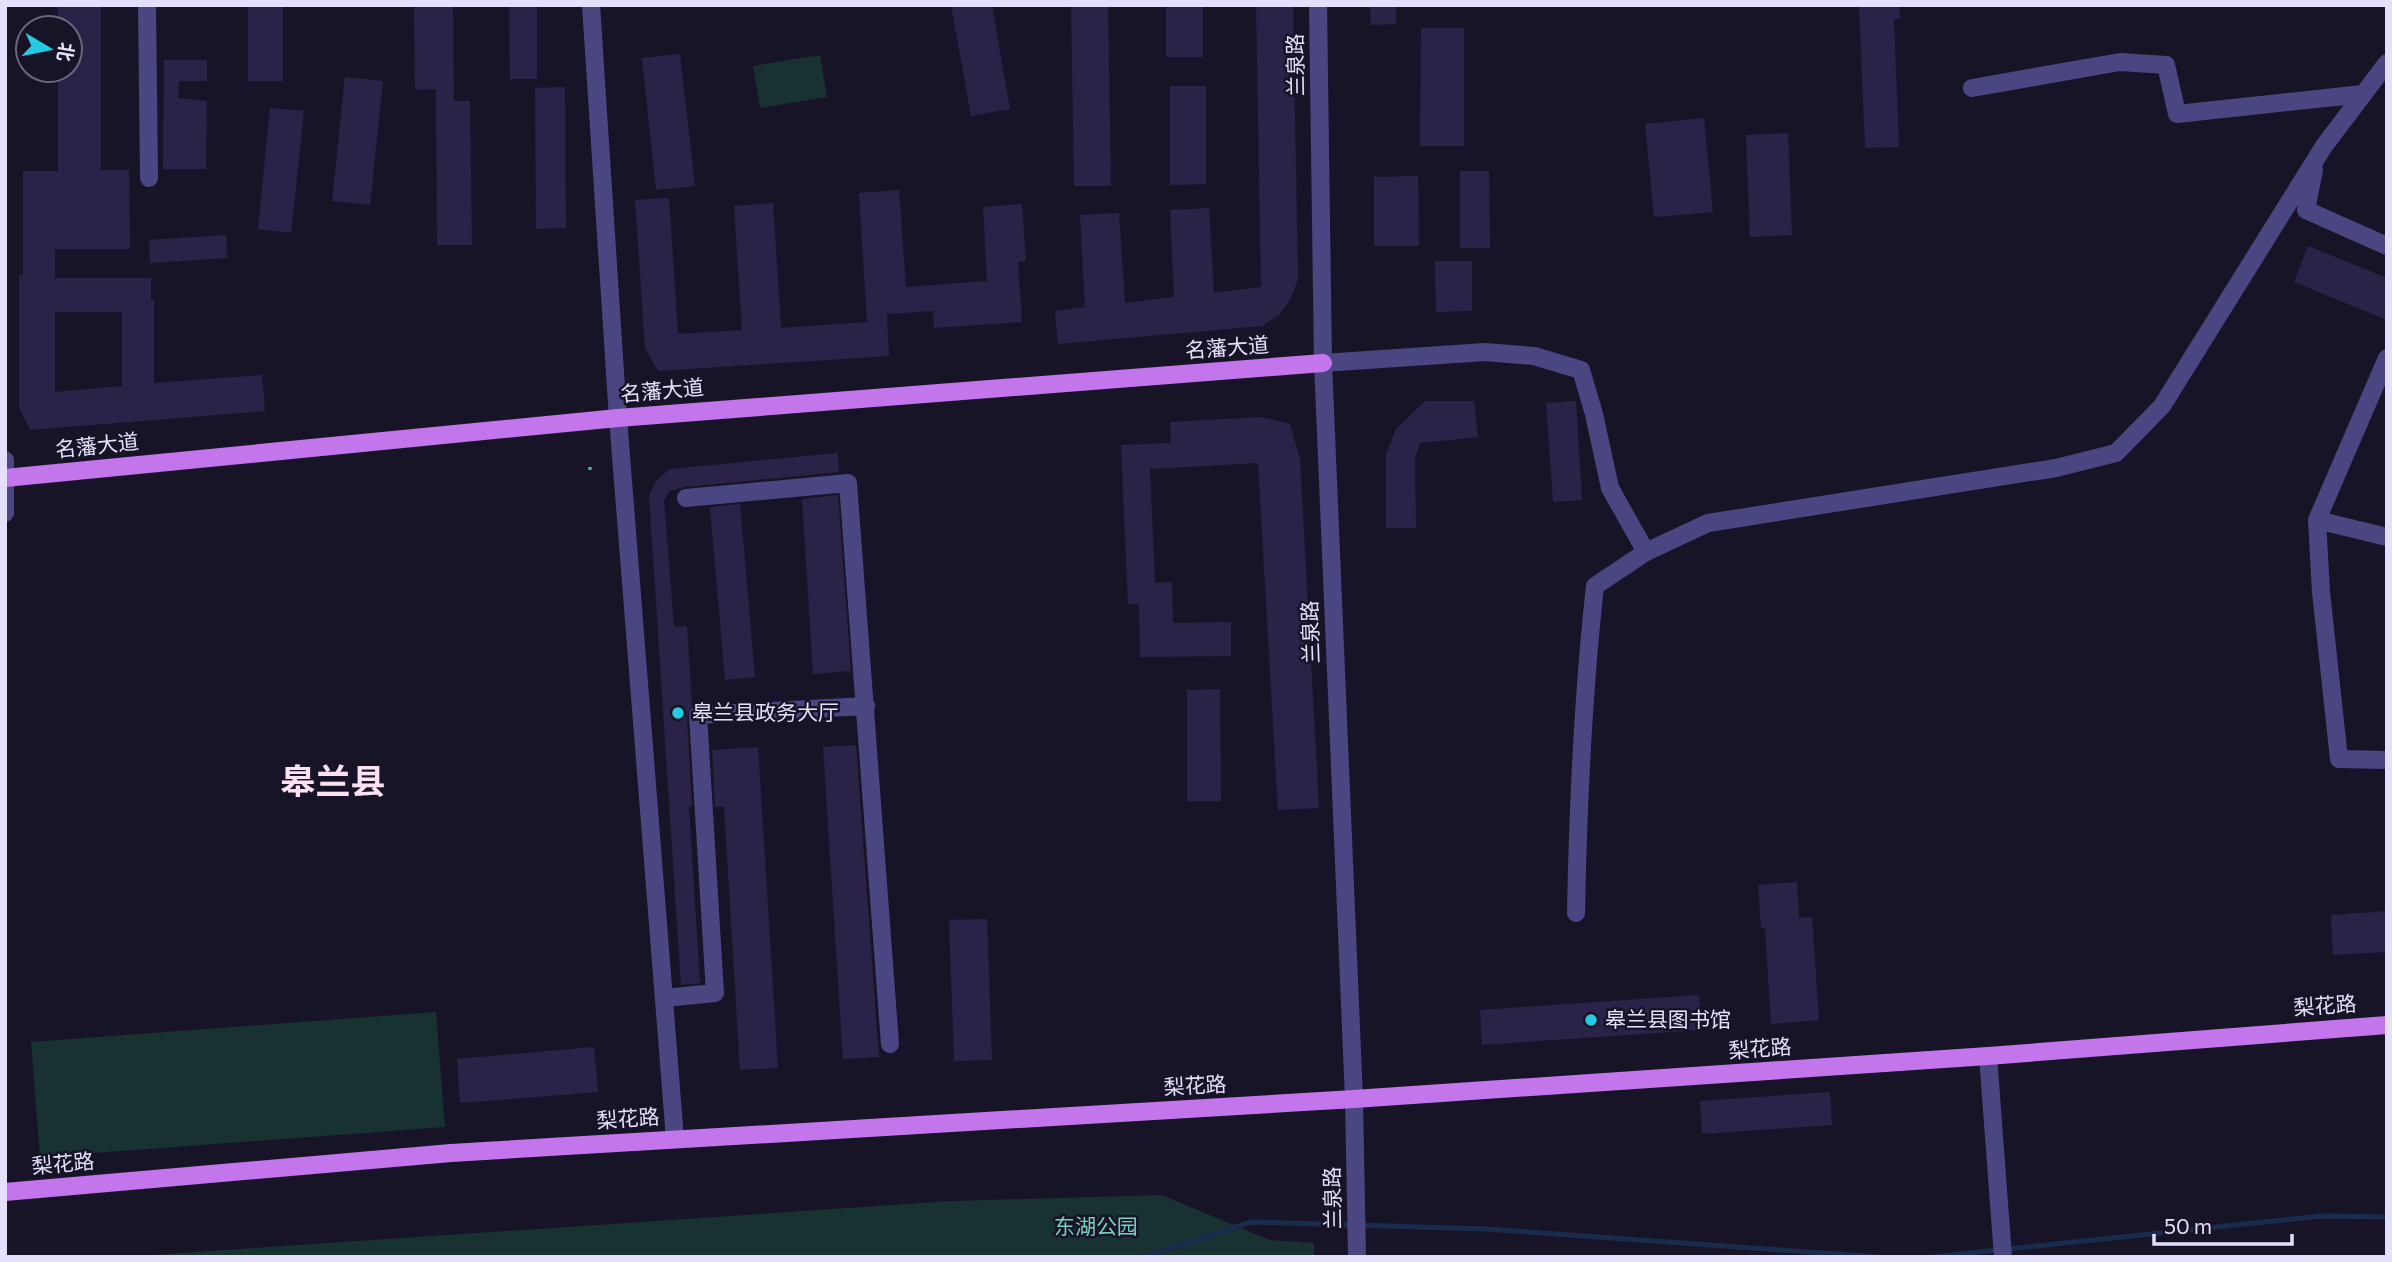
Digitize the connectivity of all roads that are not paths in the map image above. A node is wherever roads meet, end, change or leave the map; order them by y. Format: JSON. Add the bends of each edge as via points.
{"nodes":[{"id":1,"x":146,"y":5,"type":"edge"},
{"id":2,"x":591,"y":5,"type":"edge"},
{"id":3,"x":1318,"y":5,"type":"edge"},
{"id":4,"x":2387,"y":63,"type":"edge"},
{"id":5,"x":1972,"y":88,"type":"dead end"},
{"id":6,"x":2363,"y":94,"type":"junction"},
{"id":7,"x":2315,"y":159,"type":"junction"},
{"id":8,"x":149,"y":178,"type":"dead end"},
{"id":9,"x":2387,"y":246,"type":"edge"},
{"id":10,"x":2387,"y":358,"type":"edge"},
{"id":11,"x":1323,"y":363,"type":"junction"},
{"id":12,"x":618,"y":418,"type":"junction"},
{"id":13,"x":5,"y":460,"type":"edge"},
{"id":14,"x":6,"y":478,"type":"edge"},
{"id":15,"x":686,"y":498,"type":"dead end"},
{"id":16,"x":5,"y":513,"type":"edge"},
{"id":17,"x":2317,"y":520,"type":"junction"},
{"id":18,"x":2387,"y":537,"type":"edge"},
{"id":19,"x":1646,"y":552,"type":"junction"},
{"id":20,"x":866,"y":706,"type":"junction"},
{"id":21,"x":2387,"y":760,"type":"edge"},
{"id":22,"x":1576,"y":913,"type":"dead end"},
{"id":23,"x":664,"y":998,"type":"junction"},
{"id":24,"x":2387,"y":1024,"type":"edge"},
{"id":25,"x":890,"y":1044,"type":"dead end"},
{"id":26,"x":1988,"y":1056,"type":"junction"},
{"id":27,"x":1354,"y":1100,"type":"junction"},
{"id":28,"x":675,"y":1139,"type":"junction"},
{"id":29,"x":5,"y":1192,"type":"edge"},
{"id":30,"x":1357,"y":1249,"type":"edge"},
{"id":31,"x":2003,"y":1257,"type":"edge"}],
"edges":[{"from":1,"to":8,"type":"street"},
{"from":2,"to":12,"type":"street"},
{"from":3,"to":11,"type":"street","name":"兰泉路"},
{"from":4,"to":6,"type":"street"},
{"from":5,"to":6,"type":"street","via":[[2120,62],[2166,65],[2177,114]]},
{"from":6,"to":7,"type":"street"},
{"from":7,"to":9,"type":"street","via":[[2306,210]]},
{"from":7,"to":19,"type":"street","via":[[2162,406],[2116,453],[2056,468],[1708,523]]},
{"from":10,"to":17,"type":"street"},
{"from":11,"to":12,"type":"main road","name":"名藩大道"},
{"from":11,"to":19,"type":"street","via":[[1486,352],[1534,356],[1581,370],[1610,488]]},
{"from":11,"to":27,"type":"street","name":"兰泉路"},
{"from":12,"to":14,"type":"main road","name":"名藩大道"},
{"from":12,"to":23,"type":"street"},
{"from":13,"to":14,"type":"street"},
{"from":14,"to":16,"type":"street"},
{"from":15,"to":20,"type":"street","via":[[848,483]]},
{"from":17,"to":18,"type":"street"},
{"from":17,"to":21,"type":"street","via":[[2339,759]]},
{"from":19,"to":22,"type":"street","via":[[1595,586],[1585,674]]},
{"from":20,"to":23,"type":"street","via":[[698,715],[715,993]]},
{"from":20,"to":25,"type":"street"},
{"from":23,"to":28,"type":"street"},
{"from":24,"to":26,"type":"main road","name":"梨花路"},
{"from":26,"to":27,"type":"main road","name":"梨花路"},
{"from":26,"to":31,"type":"street"},
{"from":27,"to":28,"type":"main road","name":"梨花路"},
{"from":27,"to":30,"type":"street","name":"兰泉路"},
{"from":28,"to":29,"type":"main road","name":"梨花路","via":[[452,1153]]}]}
